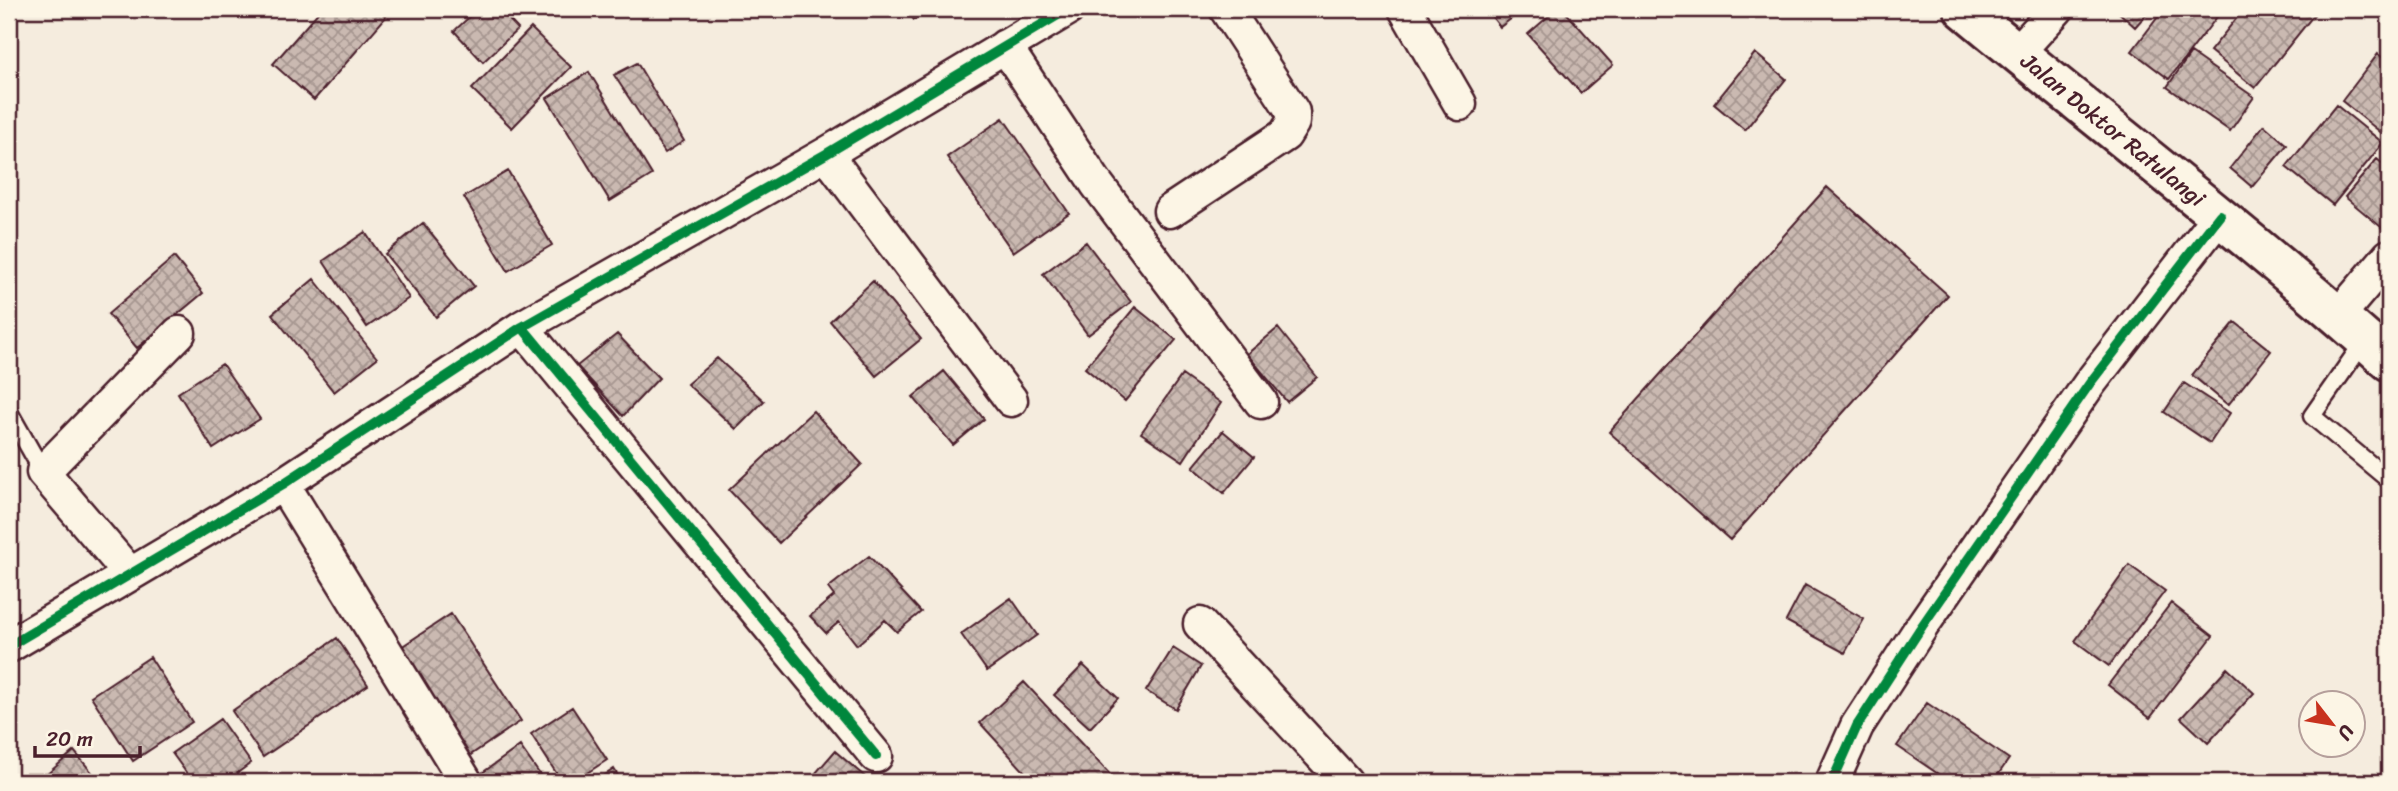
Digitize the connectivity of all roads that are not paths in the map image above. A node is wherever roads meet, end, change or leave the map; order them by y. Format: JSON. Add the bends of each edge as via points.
{"nodes":[{"id":1,"x":1068,"y":9,"type":"edge"},
{"id":2,"x":1226,"y":9,"type":"edge"},
{"id":3,"x":1405,"y":9,"type":"edge"},
{"id":4,"x":1964,"y":9,"type":"edge"},
{"id":5,"x":2057,"y":9,"type":"edge"},
{"id":6,"x":1006,"y":46,"type":"junction"},
{"id":7,"x":2017,"y":53,"type":"junction"},
{"id":8,"x":1460,"y":104,"type":"dead end"},
{"id":9,"x":826,"y":154,"type":"junction"},
{"id":10,"x":1170,"y":211,"type":"dead end"},
{"id":11,"x":2220,"y":215,"type":"junction"},
{"id":12,"x":2389,"y":256,"type":"edge"},
{"id":13,"x":522,"y":327,"type":"junction"},
{"id":14,"x":179,"y":333,"type":"dead end"},
{"id":15,"x":2365,"y":339,"type":"edge"},
{"id":16,"x":1011,"y":400,"type":"dead end"},
{"id":17,"x":1261,"y":402,"type":"dead end"},
{"id":18,"x":9,"y":412,"type":"edge"},
{"id":19,"x":43,"y":472,"type":"junction"},
{"id":20,"x":2389,"y":480,"type":"edge"},
{"id":21,"x":283,"y":484,"type":"junction"},
{"id":22,"x":130,"y":574,"type":"junction"},
{"id":23,"x":1200,"y":624,"type":"dead end"},
{"id":24,"x":9,"y":646,"type":"edge"},
{"id":25,"x":876,"y":756,"type":"dead end"},
{"id":26,"x":466,"y":782,"type":"edge"},
{"id":27,"x":1346,"y":782,"type":"edge"},
{"id":28,"x":1832,"y":782,"type":"edge"}],
"edges":[{"from":1,"to":6,"type":"street"},
{"from":2,"to":10,"type":"street","via":[[1293,112],[1293,122],[1285,135]]},
{"from":3,"to":8,"type":"street"},
{"from":4,"to":7,"type":"highway","name":"Jalan Doktor Ratulangi"},
{"from":5,"to":7,"type":"street"},
{"from":6,"to":9,"type":"street"},
{"from":6,"to":17,"type":"street","via":[[1096,183]]},
{"from":7,"to":11,"type":"highway","name":"Jalan Doktor Ratulangi"},
{"from":9,"to":13,"type":"street"},
{"from":9,"to":16,"type":"street"},
{"from":11,"to":15,"type":"highway","name":"Jalan Doktor Ratulangi"},
{"from":11,"to":28,"type":"street","via":[[2090,383],[1922,626],[1857,726]]},
{"from":12,"to":15,"type":"street"},
{"from":13,"to":21,"type":"street"},
{"from":13,"to":25,"type":"street"},
{"from":14,"to":19,"type":"street"},
{"from":15,"to":20,"type":"lane","via":[[2312,416]]},
{"from":18,"to":19,"type":"lane"},
{"from":19,"to":22,"type":"street"},
{"from":21,"to":22,"type":"street"},
{"from":21,"to":26,"type":"street"},
{"from":22,"to":24,"type":"street"},
{"from":23,"to":27,"type":"street"}]}
